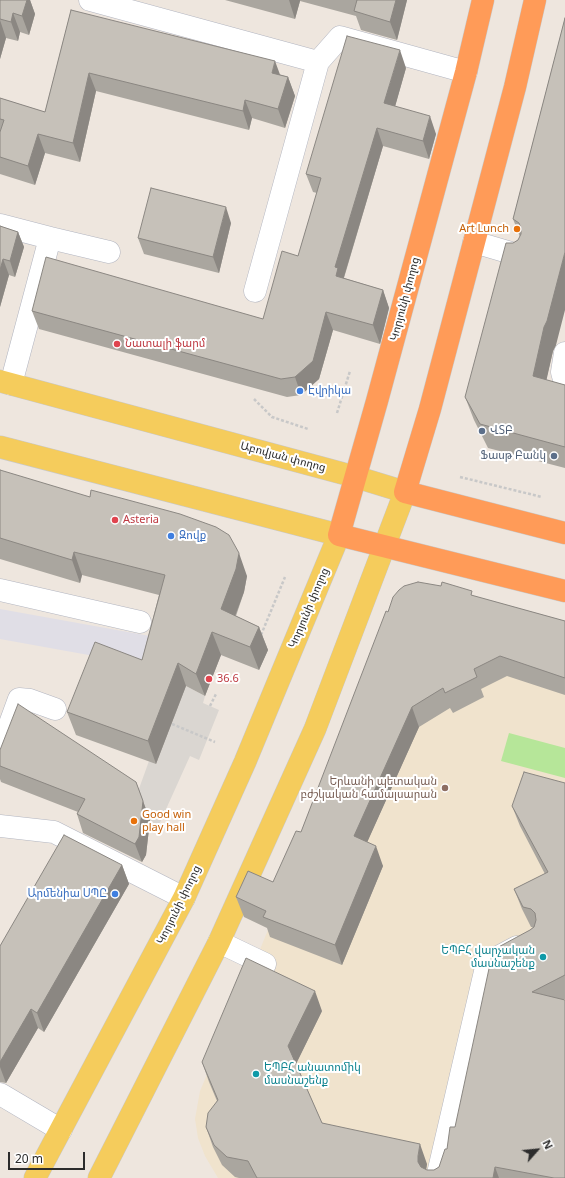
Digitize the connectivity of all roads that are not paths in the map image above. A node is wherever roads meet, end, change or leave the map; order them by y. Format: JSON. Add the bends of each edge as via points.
{"nodes":[{"id":1,"x":90,"y":0,"type":"edge"},
{"id":2,"x":483,"y":0,"type":"edge"},
{"id":3,"x":535,"y":0,"type":"edge"},
{"id":4,"x":318,"y":62,"type":"junction"},
{"id":5,"x":466,"y":72,"type":"junction"},
{"id":6,"x":0,"y":225,"type":"edge"},
{"id":7,"x":50,"y":238,"type":"junction"},
{"id":8,"x":474,"y":242,"type":"junction"},
{"id":9,"x":109,"y":252,"type":"dead end"},
{"id":10,"x":518,"y":255,"type":"edge"},
{"id":11,"x":255,"y":291,"type":"dead end"},
{"id":12,"x":565,"y":354,"type":"edge"},
{"id":13,"x":5,"y":382,"type":"edge"},
{"id":14,"x":565,"y":383,"type":"edge"},
{"id":15,"x":0,"y":447,"type":"edge"},
{"id":16,"x":356,"y":477,"type":"junction"},
{"id":17,"x":405,"y":492,"type":"junction"},
{"id":18,"x":565,"y":533,"type":"edge"},
{"id":19,"x":339,"y":535,"type":"junction"},
{"id":20,"x":386,"y":546,"type":"junction"},
{"id":21,"x":0,"y":590,"type":"edge"},
{"id":22,"x":565,"y":591,"type":"edge"},
{"id":23,"x":140,"y":622,"type":"dead end"},
{"id":24,"x":55,"y":709,"type":"dead end"},
{"id":25,"x":0,"y":751,"type":"edge"},
{"id":26,"x":0,"y":826,"type":"edge"},
{"id":27,"x":184,"y":898,"type":"junction"},
{"id":28,"x":531,"y":939,"type":"edge"},
{"id":29,"x":219,"y":942,"type":"junction"},
{"id":30,"x":265,"y":964,"type":"dead end"},
{"id":31,"x":0,"y":1094,"type":"edge"},
{"id":32,"x":61,"y":1130,"type":"junction"},
{"id":33,"x":36,"y":1178,"type":"edge"},
{"id":34,"x":99,"y":1178,"type":"edge"},
{"id":35,"x":437,"y":1178,"type":"edge"}],
"edges":[{"from":1,"to":4,"type":"street"},
{"from":2,"to":5,"type":"highway","name":"Կորյունի փողոց"},
{"from":3,"to":8,"type":"highway"},
{"from":4,"to":5,"type":"street","via":[[340,37]]},
{"from":4,"to":11,"type":"street"},
{"from":5,"to":16,"type":"highway","name":"Կորյունի փողոց"},
{"from":6,"to":7,"type":"street"},
{"from":7,"to":9,"type":"street"},
{"from":7,"to":13,"type":"street"},
{"from":8,"to":10,"type":"street"},
{"from":8,"to":17,"type":"highway"},
{"from":12,"to":14,"type":"street","via":[[562,372]]},
{"from":13,"to":16,"type":"main road","name":"Աբովյան փողոց"},
{"from":15,"to":19,"type":"main road"},
{"from":16,"to":17,"type":"main road","name":"Աբովյան փողոց"},
{"from":16,"to":19,"type":"highway","name":"Կորյունի փողոց"},
{"from":17,"to":18,"type":"highway","name":"Աբովյան փողոց"},
{"from":17,"to":20,"type":"main road"},
{"from":19,"to":20,"type":"highway"},
{"from":19,"to":27,"type":"main road","name":"Կորյունի փողոց","via":[[245,762]]},
{"from":20,"to":22,"type":"highway"},
{"from":20,"to":29,"type":"main road","via":[[316,729]]},
{"from":21,"to":23,"type":"street"},
{"from":24,"to":25,"type":"street","via":[[19,699]]},
{"from":26,"to":27,"type":"street","via":[[54,832]]},
{"from":27,"to":32,"type":"main road","name":"Կորյունի փողոց"},
{"from":28,"to":35,"type":"street","via":[[488,963]]},
{"from":29,"to":30,"type":"street"},
{"from":29,"to":34,"type":"main road"},
{"from":31,"to":32,"type":"street"},
{"from":32,"to":33,"type":"main road","name":"Կորյունի փողոց"}]}
